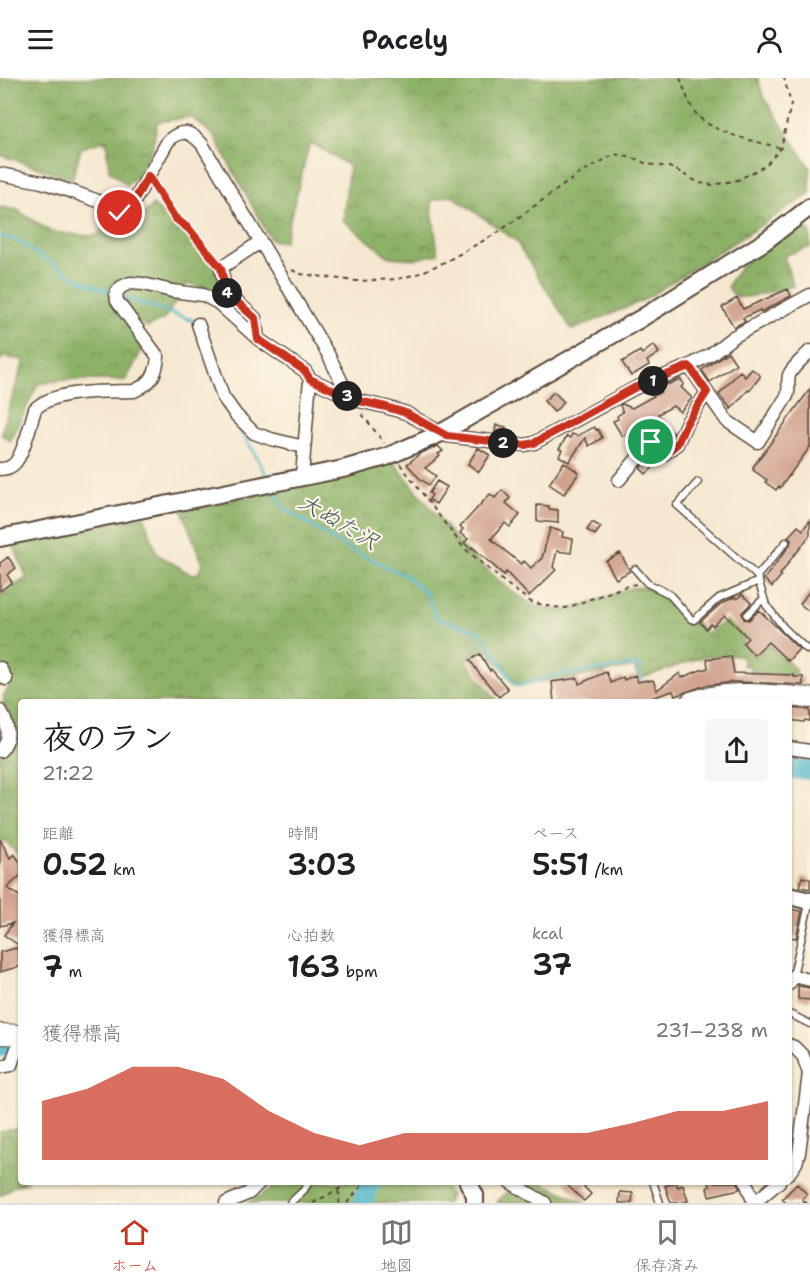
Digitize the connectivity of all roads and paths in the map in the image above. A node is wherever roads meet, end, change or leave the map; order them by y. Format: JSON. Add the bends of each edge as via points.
{"nodes":[{"id":1,"x":680,"y":78,"type":"edge"},
{"id":2,"x":784,"y":78,"type":"edge"},
{"id":3,"x":781,"y":148,"type":"junction"},
{"id":4,"x":0,"y":174,"type":"edge"},
{"id":5,"x":148,"y":176,"type":"junction"},
{"id":6,"x":810,"y":207,"type":"edge"},
{"id":7,"x":260,"y":242,"type":"junction"},
{"id":8,"x":272,"y":261,"type":"junction"},
{"id":9,"x":221,"y":268,"type":"junction"},
{"id":10,"x":810,"y":295,"type":"edge"},
{"id":11,"x":198,"y":324,"type":"dead end"},
{"id":12,"x":258,"y":339,"type":"junction"},
{"id":13,"x":810,"y":351,"type":"edge"},
{"id":14,"x":689,"y":366,"type":"junction"},
{"id":15,"x":310,"y":379,"type":"junction"},
{"id":16,"x":707,"y":392,"type":"junction"},
{"id":17,"x":349,"y":397,"type":"junction"},
{"id":18,"x":304,"y":447,"type":"junction"},
{"id":19,"x":390,"y":455,"type":"junction"},
{"id":20,"x":0,"y":469,"type":"edge"},
{"id":21,"x":302,"y":477,"type":"junction"},
{"id":22,"x":619,"y":480,"type":"dead end"},
{"id":23,"x":698,"y":482,"type":"dead end"},
{"id":24,"x":0,"y":538,"type":"edge"},
{"id":25,"x":786,"y":542,"type":"dead end"},
{"id":26,"x":634,"y":569,"type":"dead end"},
{"id":27,"x":758,"y":579,"type":"junction"},
{"id":28,"x":647,"y":583,"type":"junction"},
{"id":29,"x":763,"y":599,"type":"junction"},
{"id":30,"x":747,"y":615,"type":"dead end"},
{"id":31,"x":810,"y":651,"type":"edge"},
{"id":32,"x":752,"y":698,"type":"edge"},
{"id":33,"x":810,"y":698,"type":"edge"},
{"id":34,"x":698,"y":699,"type":"edge"},
{"id":35,"x":0,"y":711,"type":"edge"},
{"id":36,"x":792,"y":748,"type":"edge"},
{"id":37,"x":0,"y":751,"type":"edge"},
{"id":38,"x":810,"y":751,"type":"edge"},
{"id":39,"x":792,"y":897,"type":"edge"},
{"id":40,"x":810,"y":901,"type":"edge"},
{"id":41,"x":792,"y":976,"type":"edge"},
{"id":42,"x":792,"y":980,"type":"edge"},
{"id":43,"x":810,"y":980,"type":"edge"},
{"id":44,"x":792,"y":1015,"type":"edge"},
{"id":45,"x":810,"y":1024,"type":"edge"},
{"id":46,"x":0,"y":1034,"type":"edge"},
{"id":47,"x":18,"y":1038,"type":"edge"},
{"id":48,"x":18,"y":1045,"type":"edge"},
{"id":49,"x":792,"y":1046,"type":"edge"},
{"id":50,"x":0,"y":1067,"type":"edge"},
{"id":51,"x":804,"y":1153,"type":"edge"},
{"id":52,"x":792,"y":1169,"type":"edge"},
{"id":53,"x":257,"y":1185,"type":"edge"},
{"id":54,"x":307,"y":1185,"type":"edge"},
{"id":55,"x":346,"y":1185,"type":"edge"},
{"id":56,"x":362,"y":1185,"type":"edge"},
{"id":57,"x":470,"y":1185,"type":"edge"},
{"id":58,"x":515,"y":1185,"type":"edge"},
{"id":59,"x":654,"y":1185,"type":"edge"},
{"id":60,"x":747,"y":1185,"type":"edge"},
{"id":61,"x":775,"y":1185,"type":"edge"},
{"id":62,"x":337,"y":1190,"type":"junction"},
{"id":63,"x":226,"y":1203,"type":"edge"},
{"id":64,"x":290,"y":1203,"type":"edge"},
{"id":65,"x":313,"y":1203,"type":"edge"},
{"id":66,"x":339,"y":1203,"type":"edge"},
{"id":67,"x":346,"y":1203,"type":"edge"},
{"id":68,"x":475,"y":1203,"type":"edge"},
{"id":69,"x":545,"y":1203,"type":"edge"},
{"id":70,"x":660,"y":1203,"type":"edge"},
{"id":71,"x":754,"y":1203,"type":"edge"}],
"edges":[{"from":1,"to":3,"type":"path","via":[[693,111],[711,126]]},
{"from":2,"to":3,"type":"path","via":[[791,104]]},
{"from":3,"to":8,"type":"path","via":[[766,165],[738,180],[713,185],[699,183],[669,167],[615,154],[579,174],[497,233],[447,261],[398,279],[356,281],[301,274]]},
{"from":4,"to":5,"type":"street","via":[[76,193],[120,213],[130,209]]},
{"from":5,"to":7,"type":"street","via":[[168,141],[183,132],[193,134]]},
{"from":5,"to":9,"type":"lane","via":[[175,218]]},
{"from":6,"to":19,"type":"street","bridge":true,"via":[[764,242],[650,314],[439,434]]},
{"from":7,"to":8,"type":"street"},
{"from":7,"to":9,"type":"street"},
{"from":8,"to":17,"type":"street"},
{"from":9,"to":12,"type":"street","via":[[226,292],[255,318]]},
{"from":10,"to":14,"type":"street"},
{"from":11,"to":18,"type":"street","via":[[223,397],[236,415],[254,433]]},
{"from":12,"to":15,"type":"street","via":[[305,371]]},
{"from":12,"to":20,"type":"street","via":[[218,303],[203,295],[143,284],[121,287],[116,293],[117,301],[158,357],[153,376],[134,391],[66,394],[41,403],[35,409],[20,456],[13,466]]},
{"from":13,"to":16,"type":"street","via":[[791,371],[787,396],[758,442],[727,421]]},
{"from":14,"to":16,"type":"street"},
{"from":14,"to":17,"type":"street","via":[[634,388],[525,445],[447,436],[406,413]]},
{"from":15,"to":17,"type":"street"},
{"from":15,"to":18,"type":"street"},
{"from":16,"to":22,"type":"street","via":[[677,444],[664,454],[651,442]]},
{"from":17,"to":19,"type":"path"},
{"from":18,"to":21,"type":"street"},
{"from":19,"to":21,"type":"street"},
{"from":19,"to":28,"type":"path","via":[[463,547],[531,602],[566,608],[629,585]]},
{"from":21,"to":24,"type":"street"},
{"from":23,"to":27,"type":"lane","via":[[677,505]]},
{"from":25,"to":27,"type":"lane"},
{"from":26,"to":28,"type":"lane"},
{"from":27,"to":28,"type":"lane","via":[[719,598],[694,620],[669,594]]},
{"from":27,"to":29,"type":"lane"},
{"from":29,"to":30,"type":"lane"},
{"from":29,"to":31,"type":"lane","via":[[784,628]]},
{"from":32,"to":33,"type":"main road"},
{"from":32,"to":34,"type":"main road","via":[[722,695]]},
{"from":35,"to":37,"type":"street","via":[[6,719],[8,734]]},
{"from":36,"to":38,"type":"street"},
{"from":39,"to":40,"type":"street"},
{"from":40,"to":41,"type":"lane"},
{"from":42,"to":43,"type":"street"},
{"from":44,"to":45,"type":"lane"},
{"from":46,"to":47,"type":"main road"},
{"from":48,"to":50,"type":"street","via":[[12,1065]]},
{"from":49,"to":51,"type":"street","via":[[803,1056],[809,1073]]},
{"from":51,"to":52,"type":"street"},
{"from":53,"to":63,"type":"street"},
{"from":54,"to":64,"type":"lane"},
{"from":55,"to":62,"type":"path"},
{"from":56,"to":67,"type":"path"},
{"from":57,"to":68,"type":"street"},
{"from":58,"to":69,"type":"street"},
{"from":59,"to":70,"type":"lane"},
{"from":60,"to":71,"type":"street"},
{"from":61,"to":71,"type":"street"},
{"from":62,"to":65,"type":"path"},
{"from":62,"to":66,"type":"path"}]}
